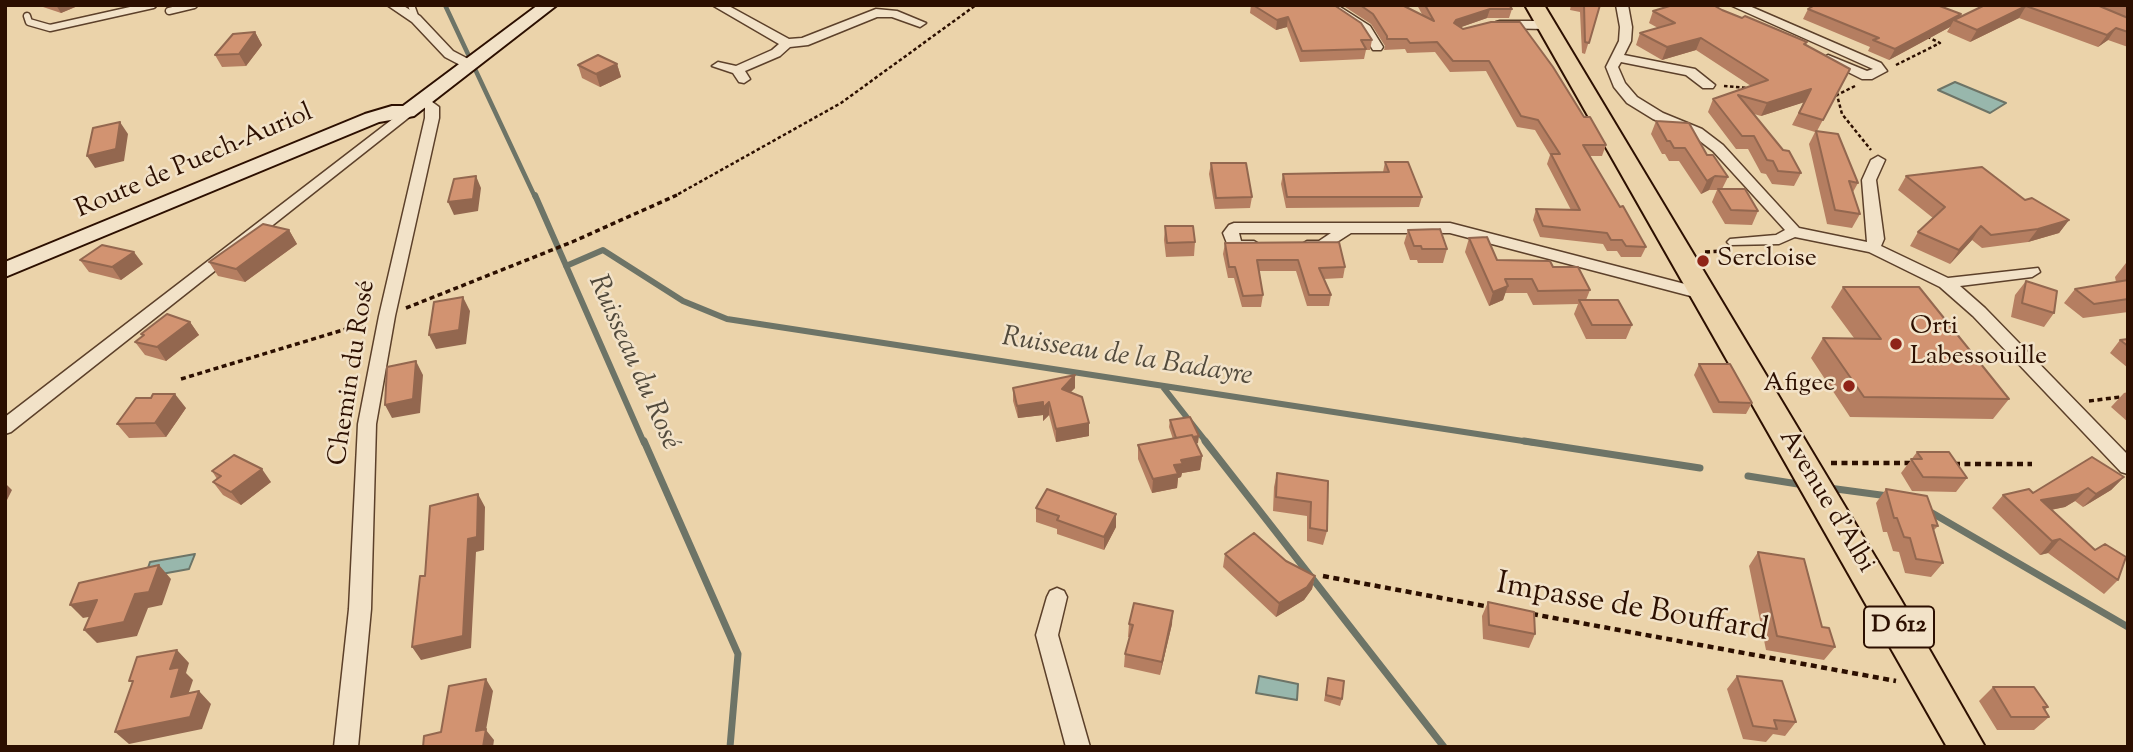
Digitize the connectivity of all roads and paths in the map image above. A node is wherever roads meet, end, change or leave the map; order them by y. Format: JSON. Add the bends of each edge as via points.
{"nodes":[{"id":1,"x":153,"y":5,"type":"edge"},
{"id":2,"x":194,"y":5,"type":"edge"},
{"id":3,"x":393,"y":5,"type":"edge"},
{"id":4,"x":411,"y":5,"type":"edge"},
{"id":5,"x":549,"y":5,"type":"edge"},
{"id":6,"x":718,"y":5,"type":"edge"},
{"id":7,"x":976,"y":5,"type":"edge"},
{"id":8,"x":1328,"y":5,"type":"edge"},
{"id":9,"x":1622,"y":5,"type":"edge"},
{"id":10,"x":1732,"y":10,"type":"edge"},
{"id":11,"x":169,"y":11,"type":"dead end"},
{"id":12,"x":1540,"y":15,"type":"edge"},
{"id":13,"x":27,"y":16,"type":"dead end"},
{"id":14,"x":416,"y":19,"type":"junction"},
{"id":15,"x":920,"y":23,"type":"dead end"},
{"id":16,"x":1488,"y":25,"type":"edge"},
{"id":17,"x":1917,"y":33,"type":"edge"},
{"id":18,"x":1811,"y":38,"type":"junction"},
{"id":19,"x":788,"y":43,"type":"junction"},
{"id":20,"x":1796,"y":45,"type":"junction"},
{"id":21,"x":1377,"y":47,"type":"dead end"},
{"id":22,"x":1617,"y":57,"type":"junction"},
{"id":23,"x":718,"y":66,"type":"dead end"},
{"id":24,"x":469,"y":67,"type":"junction"},
{"id":25,"x":1880,"y":69,"type":"junction"},
{"id":26,"x":1867,"y":76,"type":"junction"},
{"id":27,"x":1708,"y":85,"type":"joint"},
{"id":28,"x":1756,"y":89,"type":"edge"},
{"id":29,"x":1832,"y":91,"type":"edge"},
{"id":30,"x":1838,"y":93,"type":"junction"},
{"id":31,"x":415,"y":106,"type":"junction"},
{"id":32,"x":1878,"y":160,"type":"joint"},
{"id":33,"x":1347,"y":228,"type":"junction"},
{"id":34,"x":1794,"y":231,"type":"junction"},
{"id":35,"x":1735,"y":242,"type":"dead end"},
{"id":36,"x":1873,"y":248,"type":"junction"},
{"id":37,"x":5,"y":270,"type":"edge"},
{"id":38,"x":2032,"y":272,"type":"dead end"},
{"id":39,"x":1946,"y":283,"type":"junction"},
{"id":40,"x":1702,"y":294,"type":"junction"},
{"id":41,"x":387,"y":316,"type":"junction"},
{"id":42,"x":181,"y":379,"type":"dead end"},
{"id":43,"x":2128,"y":396,"type":"edge"},
{"id":44,"x":2066,"y":405,"type":"junction"},
{"id":45,"x":5,"y":427,"type":"edge"},
{"id":46,"x":1923,"y":463,"type":"edge"},
{"id":47,"x":1951,"y":464,"type":"edge"},
{"id":48,"x":2032,"y":464,"type":"dead end"},
{"id":49,"x":2128,"y":467,"type":"edge"},
{"id":50,"x":1805,"y":469,"type":"junction"},
{"id":51,"x":1323,"y":576,"type":"dead end"},
{"id":52,"x":1057,"y":597,"type":"dead end"},
{"id":53,"x":1494,"y":607,"type":"edge"},
{"id":54,"x":1522,"y":612,"type":"edge"},
{"id":55,"x":1933,"y":688,"type":"junction"},
{"id":56,"x":346,"y":747,"type":"edge"},
{"id":57,"x":1078,"y":747,"type":"edge"},
{"id":58,"x":1967,"y":747,"type":"edge"}],
"edges":[{"from":1,"to":13,"type":"lane","via":[[50,28],[29,22]]},
{"from":2,"to":11,"type":"lane"},
{"from":3,"to":14,"type":"street"},
{"from":4,"to":14,"type":"lane"},
{"from":5,"to":24,"type":"street"},
{"from":6,"to":19,"type":"street"},
{"from":7,"to":41,"type":"path","via":[[815,118],[669,198]]},
{"from":8,"to":21,"type":"street","via":[[1366,29]]},
{"from":9,"to":22,"type":"street","via":[[1626,34]]},
{"from":10,"to":18,"type":"street"},
{"from":10,"to":20,"type":"street"},
{"from":12,"to":16,"type":"street"},
{"from":12,"to":40,"type":"main road","name":"Avenue d'Albi","number":"D 612"},
{"from":14,"to":24,"type":"street","via":[[449,54]]},
{"from":15,"to":19,"type":"street","via":[[876,13],[804,42]]},
{"from":17,"to":25,"type":"path","via":[[1940,43]]},
{"from":18,"to":20,"type":"street"},
{"from":18,"to":25,"type":"street"},
{"from":19,"to":23,"type":"street","via":[[741,75]]},
{"from":20,"to":26,"type":"street"},
{"from":22,"to":27,"type":"street","via":[[1674,67]]},
{"from":22,"to":34,"type":"street","via":[[1612,67],[1632,100],[1697,132],[1718,148]]},
{"from":24,"to":31,"type":"street"},
{"from":25,"to":26,"type":"street"},
{"from":26,"to":30,"type":"path"},
{"from":27,"to":28,"type":"path"},
{"from":29,"to":30,"type":"path"},
{"from":30,"to":32,"type":"path","via":[[1842,114]]},
{"from":31,"to":37,"type":"street","name":"Route de Puech-Auriol","via":[[372,118]]},
{"from":31,"to":41,"type":"street","name":"Chemin du Rosé","via":[[430,104],[433,110]]},
{"from":31,"to":45,"type":"street"},
{"from":32,"to":36,"type":"street","via":[[1869,180],[1876,239]]},
{"from":33,"to":33,"type":"street","via":[[1244,228],[1231,233],[1238,246],[1323,246]]},
{"from":33,"to":40,"type":"street","via":[[1450,228]]},
{"from":34,"to":35,"type":"street","via":[[1779,239]]},
{"from":34,"to":36,"type":"street"},
{"from":36,"to":39,"type":"street"},
{"from":38,"to":39,"type":"street"},
{"from":39,"to":44,"type":"street"},
{"from":40,"to":50,"type":"main road","name":"Avenue d'Albi","number":"D 612"},
{"from":41,"to":42,"type":"path"},
{"from":41,"to":56,"type":"street","name":"Chemin du Rosé","via":[[367,424],[360,608]]},
{"from":43,"to":44,"type":"path"},
{"from":44,"to":49,"type":"street"},
{"from":46,"to":50,"type":"path"},
{"from":47,"to":48,"type":"path"},
{"from":50,"to":55,"type":"main road","name":"Avenue d'Albi","number":"D 612"},
{"from":51,"to":53,"type":"path","name":"Impasse de Bouffard"},
{"from":52,"to":57,"type":"street","via":[[1047,635]]},
{"from":54,"to":55,"type":"path","name":"Impasse de Bouffard"},
{"from":55,"to":58,"type":"main road","name":"Avenue d'Albi","number":"D 612"}]}
